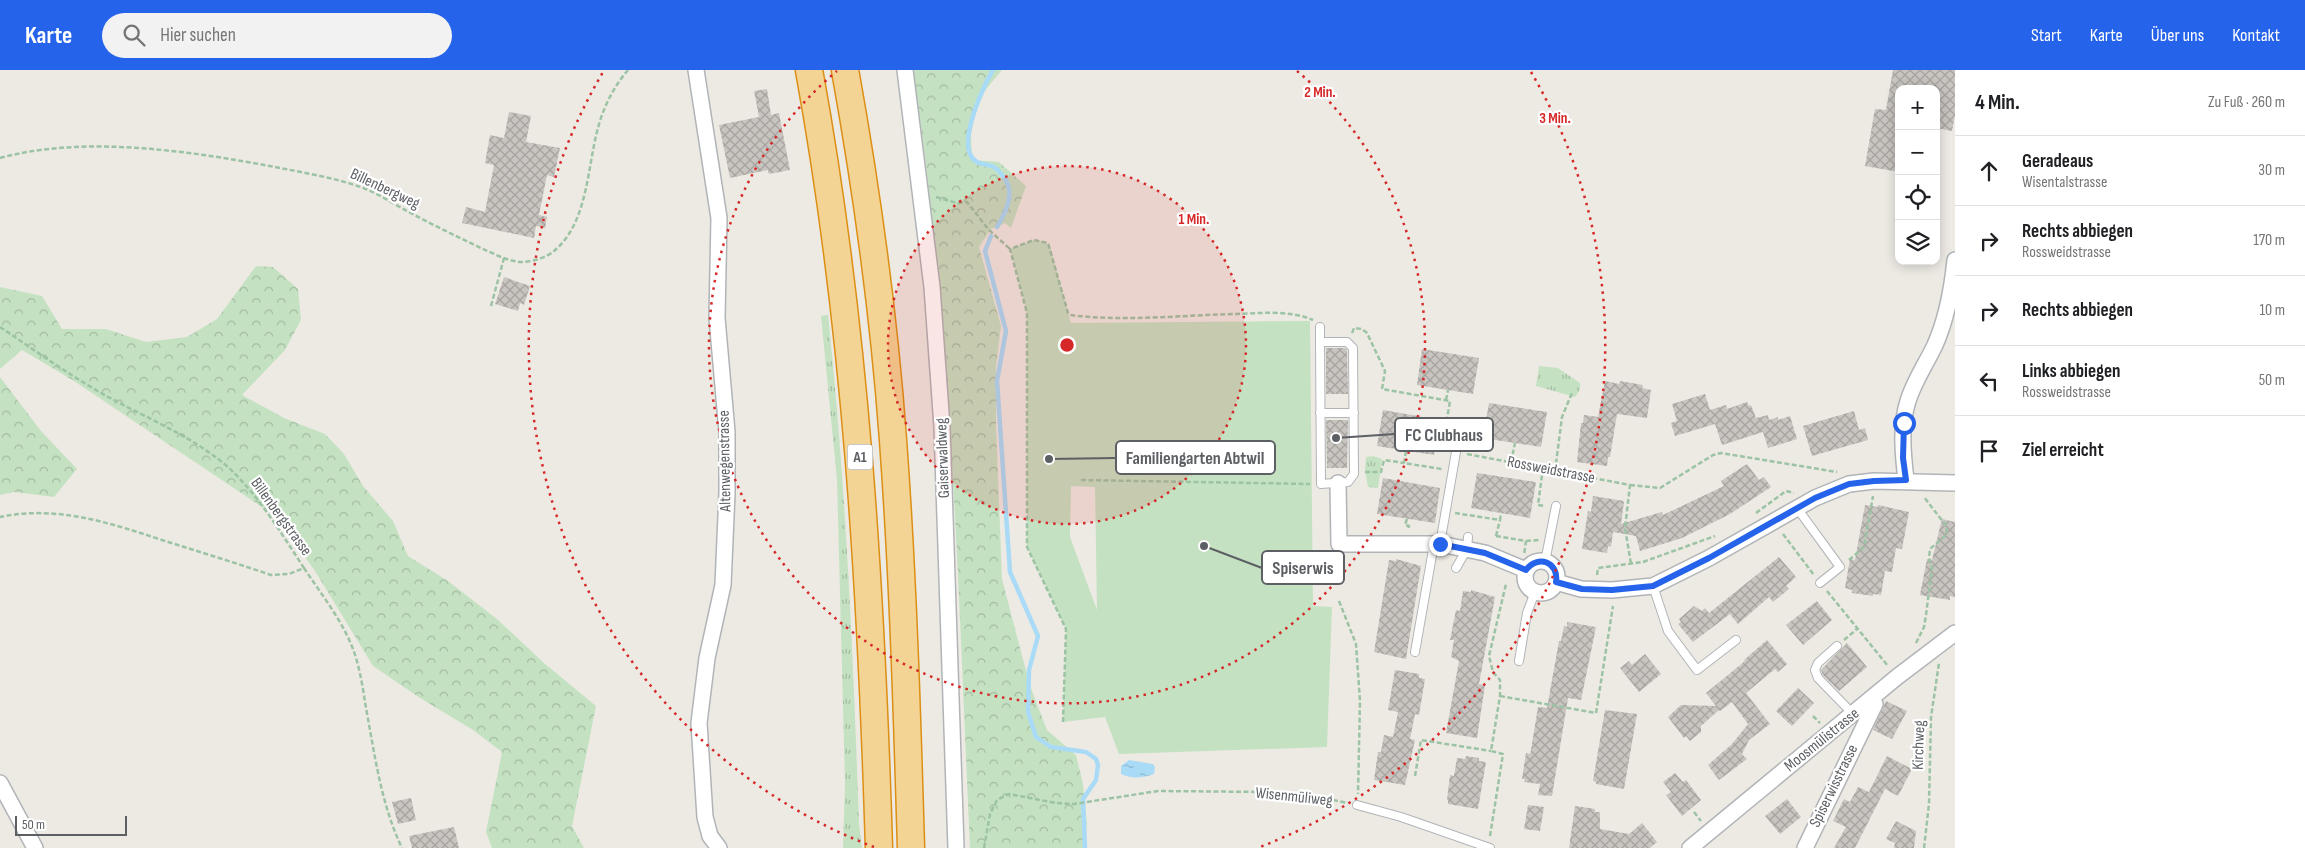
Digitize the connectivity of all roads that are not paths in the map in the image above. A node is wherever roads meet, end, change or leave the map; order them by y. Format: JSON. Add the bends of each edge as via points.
{"nodes":[{"id":1,"x":696,"y":70,"type":"edge"},
{"id":2,"x":809,"y":70,"type":"edge"},
{"id":3,"x":845,"y":70,"type":"edge"},
{"id":4,"x":904,"y":70,"type":"edge"},
{"id":5,"x":1955,"y":260,"type":"edge"},
{"id":6,"x":1320,"y":327,"type":"road end"},
{"id":7,"x":1320,"y":342,"type":"junction"},
{"id":8,"x":1320,"y":413,"type":"junction"},
{"id":9,"x":1354,"y":413,"type":"junction"},
{"id":10,"x":1456,"y":452,"type":"road end"},
{"id":11,"x":1906,"y":480,"type":"junction"},
{"id":12,"x":1338,"y":483,"type":"junction"},
{"id":13,"x":1955,"y":483,"type":"edge"},
{"id":14,"x":1552,"y":507,"type":"road end"},
{"id":15,"x":1799,"y":507,"type":"junction"},
{"id":16,"x":1467,"y":543,"type":"junction"},
{"id":17,"x":1437,"y":544,"type":"junction"},
{"id":18,"x":1545,"y":562,"type":"junction"},
{"id":19,"x":1456,"y":568,"type":"dead end"},
{"id":20,"x":1524,"y":569,"type":"junction"},
{"id":21,"x":1556,"y":582,"type":"junction"},
{"id":22,"x":1820,"y":583,"type":"road end"},
{"id":23,"x":1653,"y":586,"type":"junction"},
{"id":24,"x":1535,"y":592,"type":"junction"},
{"id":25,"x":1955,"y":633,"type":"edge"},
{"id":26,"x":1736,"y":640,"type":"dead end"},
{"id":27,"x":1837,"y":646,"type":"dead end"},
{"id":28,"x":1414,"y":652,"type":"dead end"},
{"id":29,"x":1519,"y":660,"type":"dead end"},
{"id":30,"x":1872,"y":699,"type":"junction"},
{"id":31,"x":1853,"y":714,"type":"junction"},
{"id":32,"x":0,"y":783,"type":"edge"},
{"id":33,"x":1357,"y":805,"type":"road end"},
{"id":34,"x":35,"y":848,"type":"edge"},
{"id":35,"x":719,"y":848,"type":"edge"},
{"id":36,"x":879,"y":848,"type":"edge"},
{"id":37,"x":911,"y":848,"type":"edge"},
{"id":38,"x":956,"y":848,"type":"edge"},
{"id":39,"x":1490,"y":848,"type":"edge"},
{"id":40,"x":1690,"y":848,"type":"edge"},
{"id":41,"x":1804,"y":848,"type":"edge"}],
"edges":[{"from":1,"to":35,"type":"street","name":"Altenwegenstrasse","via":[[720,218],[716,318],[727,432],[723,585],[707,658],[699,723],[705,817],[710,836]]},
{"from":2,"to":36,"type":"highway","number":"A1","via":[[844,297],[860,453]]},
{"from":3,"to":37,"type":"highway","number":"A1","via":[[878,281],[893,439]]},
{"from":4,"to":38,"type":"street","name":"Gaiserwaldweg","via":[[932,287],[942,427]]},
{"from":5,"to":11,"type":"street","via":[[1952,294],[1945,319],[1908,401],[1903,458]]},
{"from":6,"to":7,"type":"lane"},
{"from":7,"to":8,"type":"lane"},
{"from":7,"to":9,"type":"lane","via":[[1348,342],[1354,348]]},
{"from":8,"to":9,"type":"lane"},
{"from":8,"to":12,"type":"lane","via":[[1320,484]]},
{"from":9,"to":12,"type":"lane","via":[[1354,474],[1348,482]]},
{"from":10,"to":17,"type":"lane"},
{"from":11,"to":13,"type":"street"},
{"from":11,"to":15,"type":"street","via":[[1858,483]]},
{"from":12,"to":17,"type":"street","via":[[1339,544]]},
{"from":14,"to":18,"type":"lane"},
{"from":15,"to":22,"type":"lane","via":[[1840,567]]},
{"from":15,"to":23,"type":"street"},
{"from":16,"to":17,"type":"street"},
{"from":16,"to":19,"type":"lane"},
{"from":16,"to":20,"type":"street"},
{"from":17,"to":28,"type":"lane"},
{"from":18,"to":20,"type":"street","via":[[1534,562]]},
{"from":18,"to":21,"type":"street","via":[[1554,567]]},
{"from":20,"to":24,"type":"street","via":[[1525,581]]},
{"from":21,"to":23,"type":"street","via":[[1582,589]]},
{"from":21,"to":24,"type":"street","via":[[1545,592]]},
{"from":23,"to":26,"type":"lane","via":[[1668,631],[1697,670]]},
{"from":24,"to":29,"type":"lane","via":[[1527,613]]},
{"from":25,"to":30,"type":"street","name":"Moosmülistrasse"},
{"from":27,"to":31,"type":"lane","via":[[1818,663],[1815,670],[1818,678]]},
{"from":30,"to":31,"type":"street","name":"Moosmülistrasse"},
{"from":30,"to":41,"type":"street","name":"Spiserwisstrasse","via":[[1875,704]]},
{"from":31,"to":40,"type":"street","name":"Moosmülistrasse"},
{"from":32,"to":34,"type":"street"},
{"from":33,"to":39,"type":"lane"}]}
